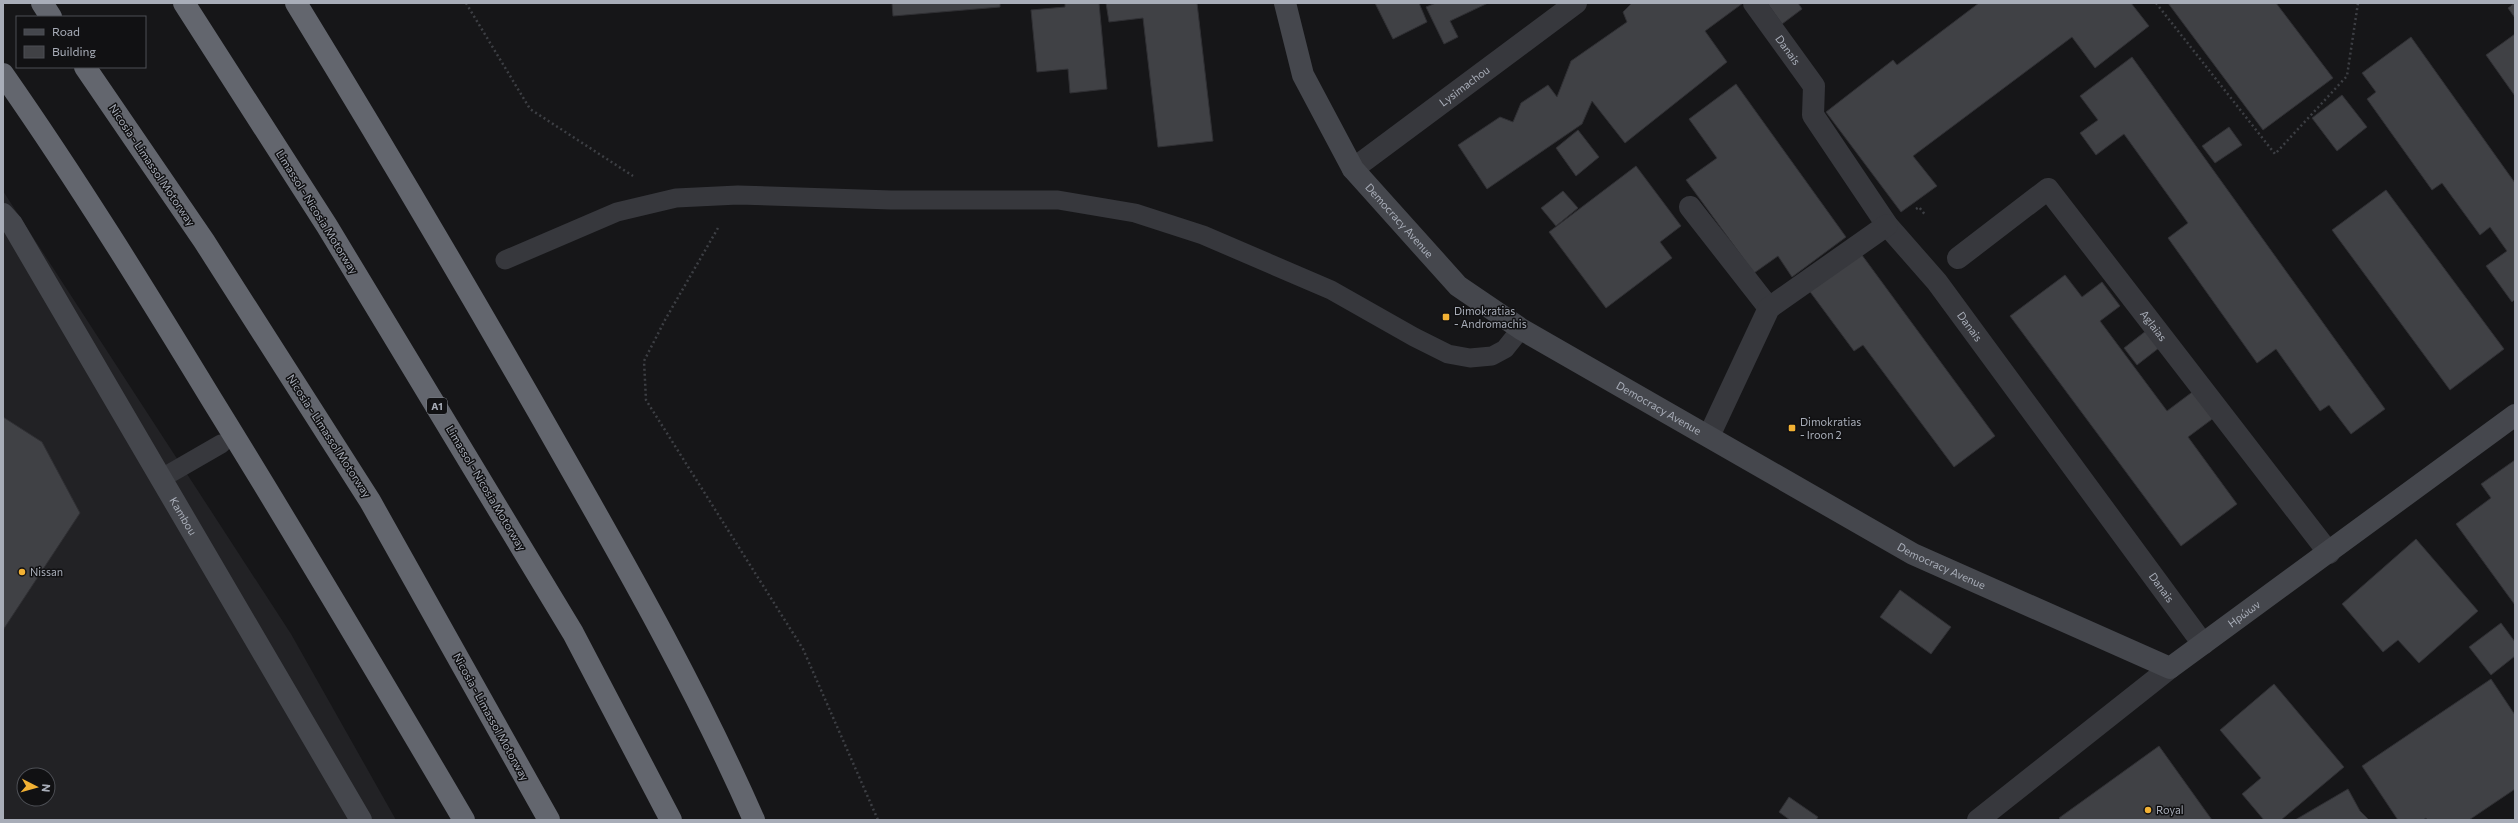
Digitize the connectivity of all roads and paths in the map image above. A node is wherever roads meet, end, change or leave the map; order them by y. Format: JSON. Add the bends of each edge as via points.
{"nodes":[{"id":1,"x":42,"y":3,"type":"edge"},
{"id":2,"x":184,"y":3,"type":"edge"},
{"id":3,"x":296,"y":3,"type":"edge"},
{"id":4,"x":466,"y":3,"type":"edge"},
{"id":5,"x":1285,"y":3,"type":"edge"},
{"id":6,"x":1576,"y":3,"type":"edge"},
{"id":7,"x":1754,"y":3,"type":"edge"},
{"id":8,"x":2156,"y":3,"type":"edge"},
{"id":9,"x":2358,"y":3,"type":"edge"},
{"id":10,"x":50,"y":16,"type":"edge"},
{"id":11,"x":86,"y":68,"type":"edge"},
{"id":12,"x":3,"y":74,"type":"edge"},
{"id":13,"x":1353,"y":169,"type":"junction"},
{"id":14,"x":738,"y":195,"type":"junction"},
{"id":15,"x":676,"y":198,"type":"junction"},
{"id":16,"x":1690,"y":208,"type":"dead end"},
{"id":17,"x":3,"y":214,"type":"edge"},
{"id":18,"x":1887,"y":225,"type":"junction"},
{"id":19,"x":1958,"y":258,"type":"dead end"},
{"id":20,"x":505,"y":260,"type":"dead end"},
{"id":21,"x":1769,"y":308,"type":"junction"},
{"id":22,"x":1521,"y":329,"type":"junction"},
{"id":23,"x":2515,"y":415,"type":"edge"},
{"id":24,"x":1709,"y":436,"type":"junction"},
{"id":25,"x":221,"y":444,"type":"dead end"},
{"id":26,"x":162,"y":478,"type":"junction"},
{"id":27,"x":2329,"y":553,"type":"junction"},
{"id":28,"x":2203,"y":644,"type":"junction"},
{"id":29,"x":2170,"y":668,"type":"junction"},
{"id":30,"x":361,"y":820,"type":"edge"},
{"id":31,"x":464,"y":820,"type":"edge"},
{"id":32,"x":549,"y":820,"type":"edge"},
{"id":33,"x":671,"y":820,"type":"edge"},
{"id":34,"x":754,"y":820,"type":"edge"},
{"id":35,"x":878,"y":820,"type":"edge"},
{"id":36,"x":1978,"y":820,"type":"edge"}],
"edges":[{"from":1,"to":10,"type":"highway"},
{"from":2,"to":33,"type":"highway","name":"Limassol - Nicosia Motorway","number":"A1","via":[[327,226],[556,606]]},
{"from":3,"to":34,"type":"highway","via":[[400,174],[641,593],[723,749]]},
{"from":4,"to":15,"type":"path","via":[[530,109],[634,177]]},
{"from":5,"to":13,"type":"street","name":"Democracy Avenue","via":[[1303,75]]},
{"from":6,"to":13,"type":"street","name":"Lysimachou"},
{"from":7,"to":18,"type":"street","name":"Danais","via":[[1814,86],[1813,115]]},
{"from":8,"to":9,"type":"path","via":[[2275,154],[2346,76]]},
{"from":11,"to":32,"type":"highway","name":"Nicosia - Limassol Motorway","via":[[204,241],[370,501]]},
{"from":12,"to":31,"type":"highway","via":[[65,162],[347,621]]},
{"from":13,"to":22,"type":"street","name":"Democracy Avenue","via":[[1458,286]]},
{"from":14,"to":15,"type":"lane"},
{"from":14,"to":22,"type":"lane","via":[[891,200],[1058,200],[1120,210],[1203,235],[1331,290],[1448,354],[1470,358],[1492,356],[1505,349]]},
{"from":14,"to":35,"type":"path","via":[[698,260],[644,361],[646,400],[803,649]]},
{"from":15,"to":20,"type":"lane","via":[[617,212]]},
{"from":16,"to":21,"type":"street"},
{"from":17,"to":26,"type":"street","name":"Kambou","via":[[12,224]]},
{"from":18,"to":21,"type":"street"},
{"from":18,"to":28,"type":"street","name":"Danais","via":[[1937,282]]},
{"from":19,"to":27,"type":"street","name":"Aglaias","via":[[2048,189]]},
{"from":21,"to":24,"type":"street"},
{"from":22,"to":24,"type":"street","name":"Democracy Avenue"},
{"from":23,"to":27,"type":"street","name":"Ηρώων"},
{"from":24,"to":29,"type":"street","name":"Democracy Avenue","via":[[1913,554]]},
{"from":25,"to":26,"type":"lane"},
{"from":26,"to":30,"type":"street","name":"Kambou"},
{"from":27,"to":28,"type":"street","name":"Ηρώων"},
{"from":28,"to":29,"type":"street","name":"Ηρώων"},
{"from":29,"to":36,"type":"street","name":"Ηρώων"}]}
